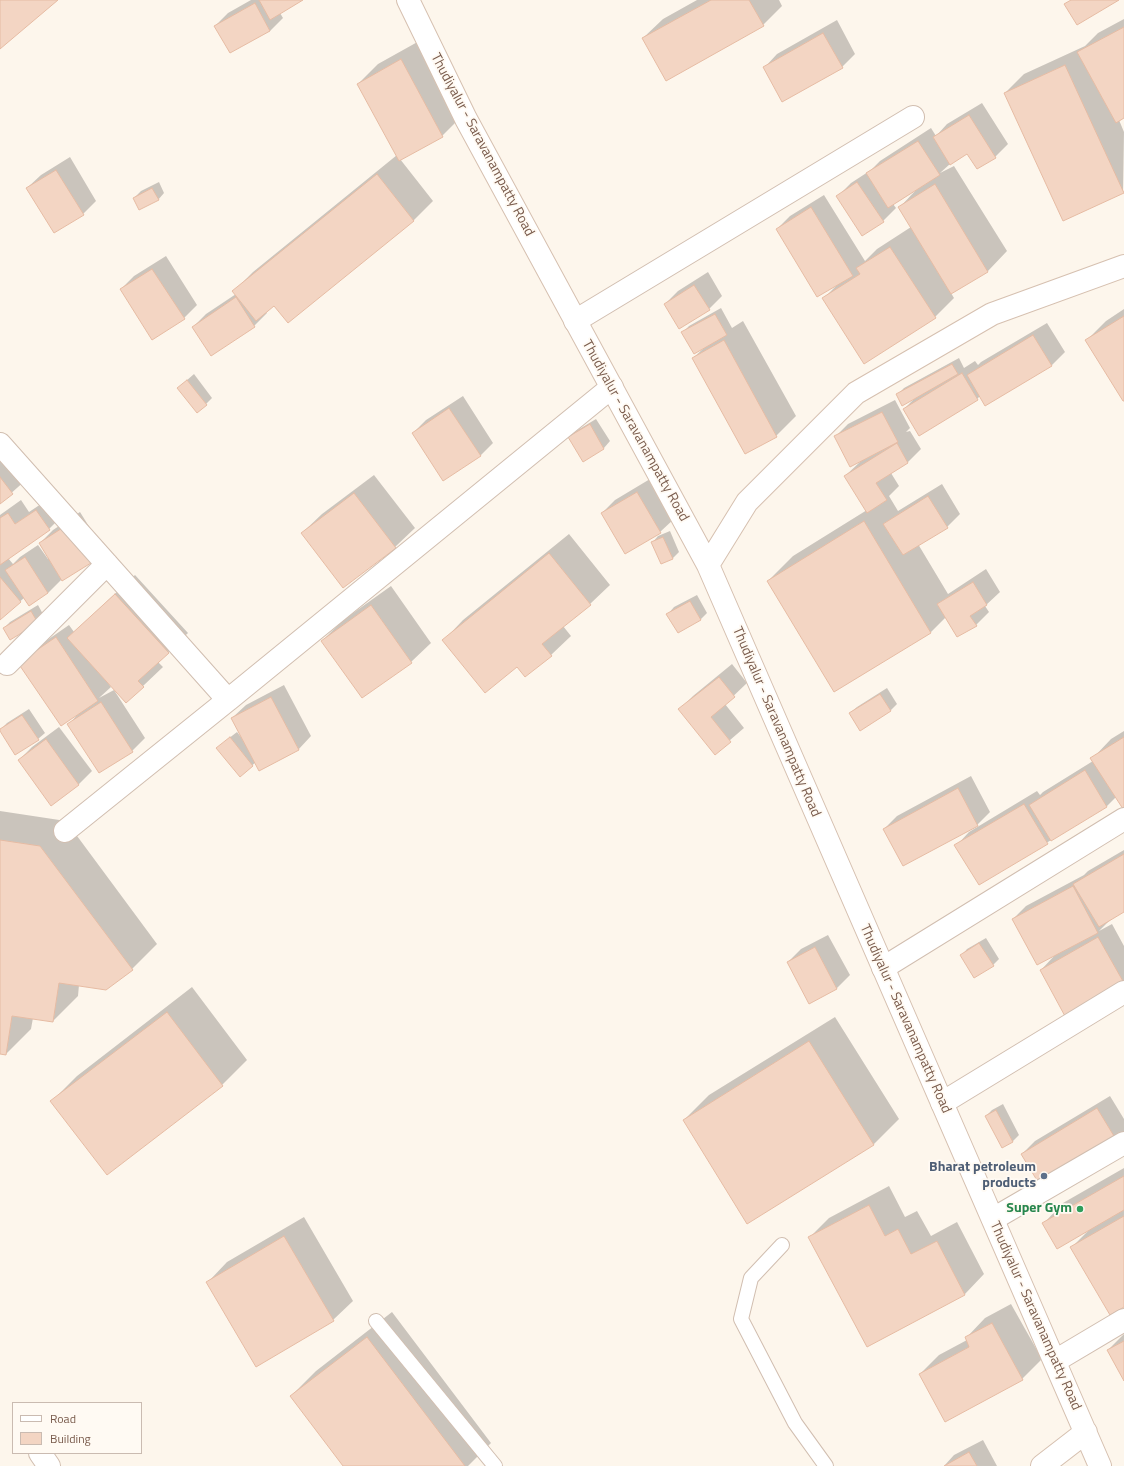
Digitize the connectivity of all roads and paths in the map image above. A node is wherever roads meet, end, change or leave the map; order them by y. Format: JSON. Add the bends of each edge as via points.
{"nodes":[{"id":1,"x":408,"y":0,"type":"edge"},
{"id":2,"x":913,"y":117,"type":"dead end"},
{"id":3,"x":1124,"y":266,"type":"edge"},
{"id":4,"x":575,"y":321,"type":"junction"},
{"id":5,"x":612,"y":387,"type":"junction"},
{"id":6,"x":0,"y":444,"type":"edge"},
{"id":7,"x":107,"y":564,"type":"junction"},
{"id":8,"x":708,"y":565,"type":"junction"},
{"id":9,"x":7,"y":664,"type":"dead end"},
{"id":10,"x":228,"y":700,"type":"junction"},
{"id":11,"x":1124,"y":819,"type":"edge"},
{"id":12,"x":65,"y":831,"type":"dead end"},
{"id":13,"x":883,"y":968,"type":"junction"},
{"id":14,"x":1124,"y":992,"type":"edge"},
{"id":15,"x":942,"y":1103,"type":"junction"},
{"id":16,"x":1124,"y":1143,"type":"edge"},
{"id":17,"x":993,"y":1219,"type":"junction"},
{"id":18,"x":782,"y":1245,"type":"dead end"},
{"id":19,"x":1124,"y":1320,"type":"edge"},
{"id":20,"x":376,"y":1321,"type":"dead end"},
{"id":21,"x":1055,"y":1360,"type":"junction"},
{"id":22,"x":1086,"y":1432,"type":"junction"},
{"id":23,"x":41,"y":1454,"type":"edge"},
{"id":24,"x":49,"y":1466,"type":"edge"},
{"id":25,"x":495,"y":1466,"type":"edge"},
{"id":26,"x":826,"y":1466,"type":"edge"},
{"id":27,"x":1042,"y":1466,"type":"edge"},
{"id":28,"x":1100,"y":1466,"type":"edge"}],
"edges":[{"from":1,"to":4,"type":"street","name":"Thudiyalur - Saravanampatty Road","via":[[466,119]]},
{"from":2,"to":4,"type":"street"},
{"from":3,"to":8,"type":"street","via":[[992,314],[856,393],[747,502]]},
{"from":4,"to":5,"type":"street","name":"Thudiyalur - Saravanampatty Road"},
{"from":5,"to":8,"type":"street","name":"Thudiyalur - Saravanampatty Road"},
{"from":5,"to":10,"type":"street"},
{"from":6,"to":7,"type":"street"},
{"from":7,"to":9,"type":"street"},
{"from":7,"to":10,"type":"street"},
{"from":8,"to":13,"type":"street","name":"Thudiyalur - Saravanampatty Road"},
{"from":10,"to":12,"type":"street"},
{"from":11,"to":13,"type":"street"},
{"from":13,"to":15,"type":"street","name":"Thudiyalur - Saravanampatty Road"},
{"from":14,"to":15,"type":"street"},
{"from":15,"to":17,"type":"street","name":"Thudiyalur - Saravanampatty Road"},
{"from":16,"to":17,"type":"street"},
{"from":17,"to":21,"type":"street","name":"Thudiyalur - Saravanampatty Road"},
{"from":18,"to":26,"type":"lane","via":[[751,1278],[741,1319],[795,1423]]},
{"from":19,"to":21,"type":"street"},
{"from":20,"to":25,"type":"lane"},
{"from":21,"to":22,"type":"street","name":"Thudiyalur - Saravanampatty Road"},
{"from":22,"to":27,"type":"street"},
{"from":22,"to":28,"type":"street","name":"Thudiyalur - Saravanampatty Road"},
{"from":23,"to":24,"type":"street"}]}
